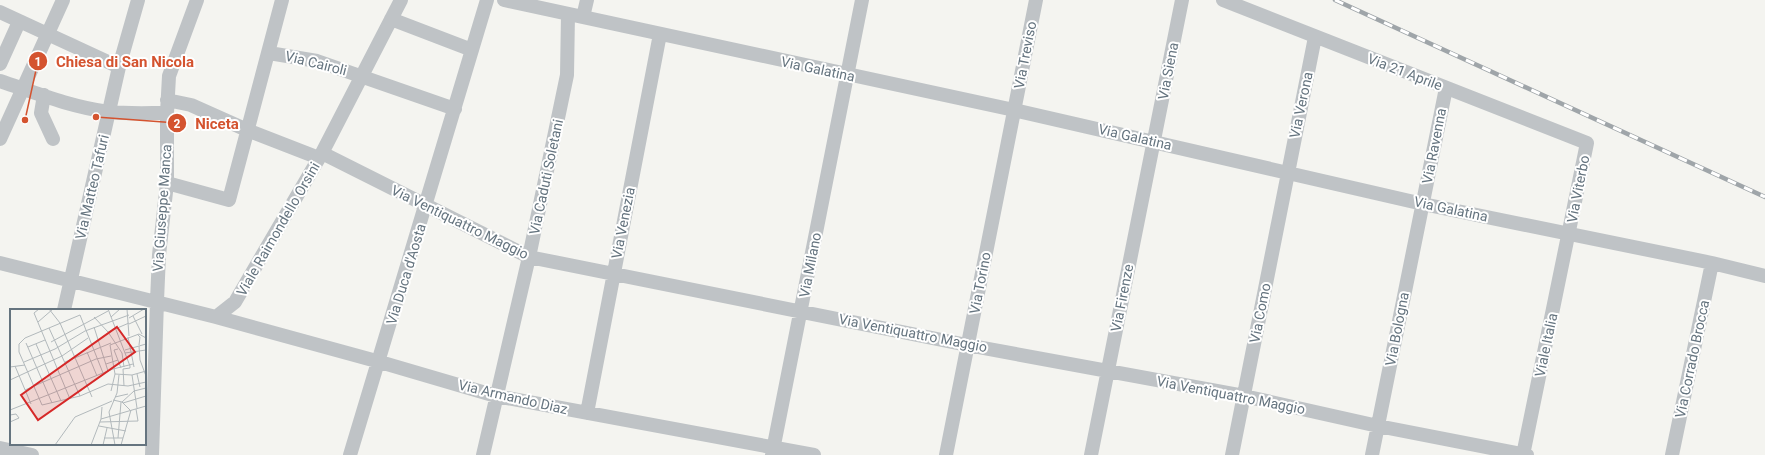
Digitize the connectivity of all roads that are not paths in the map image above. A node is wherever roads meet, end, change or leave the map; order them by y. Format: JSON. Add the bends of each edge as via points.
{"nodes":[{"id":1,"x":63,"y":0,"type":"edge"},
{"id":2,"x":138,"y":0,"type":"edge"},
{"id":3,"x":197,"y":0,"type":"edge"},
{"id":4,"x":282,"y":0,"type":"edge"},
{"id":5,"x":401,"y":0,"type":"edge"},
{"id":6,"x":487,"y":0,"type":"edge"},
{"id":7,"x":504,"y":0,"type":"edge"},
{"id":8,"x":587,"y":0,"type":"edge"},
{"id":9,"x":862,"y":0,"type":"edge"},
{"id":10,"x":1036,"y":0,"type":"edge"},
{"id":11,"x":1182,"y":0,"type":"edge"},
{"id":12,"x":1223,"y":0,"type":"edge"},
{"id":13,"x":0,"y":12,"type":"edge"},
{"id":14,"x":568,"y":14,"type":"junction"},
{"id":15,"x":583,"y":18,"type":"junction"},
{"id":16,"x":391,"y":19,"type":"junction"},
{"id":17,"x":19,"y":22,"type":"junction"},
{"id":18,"x":660,"y":34,"type":"junction"},
{"id":19,"x":47,"y":35,"type":"junction"},
{"id":20,"x":1315,"y":38,"type":"junction"},
{"id":21,"x":472,"y":50,"type":"junction"},
{"id":22,"x":269,"y":53,"type":"junction"},
{"id":23,"x":0,"y":64,"type":"edge"},
{"id":24,"x":119,"y":67,"type":"junction"},
{"id":25,"x":848,"y":75,"type":"junction"},
{"id":26,"x":362,"y":76,"type":"junction"},
{"id":27,"x":0,"y":81,"type":"edge"},
{"id":28,"x":1446,"y":88,"type":"junction"},
{"id":29,"x":23,"y":89,"type":"junction"},
{"id":30,"x":44,"y":95,"type":"junction"},
{"id":31,"x":167,"y":107,"type":"junction"},
{"id":32,"x":455,"y":109,"type":"junction"},
{"id":33,"x":1014,"y":110,"type":"junction"},
{"id":34,"x":110,"y":112,"type":"junction"},
{"id":35,"x":247,"y":130,"type":"junction"},
{"id":36,"x":53,"y":138,"type":"dead end"},
{"id":37,"x":0,"y":139,"type":"edge"},
{"id":38,"x":1153,"y":142,"type":"junction"},
{"id":39,"x":1587,"y":143,"type":"joint"},
{"id":40,"x":320,"y":156,"type":"junction"},
{"id":41,"x":1288,"y":172,"type":"junction"},
{"id":42,"x":166,"y":183,"type":"junction"},
{"id":43,"x":1423,"y":204,"type":"junction"},
{"id":44,"x":426,"y":206,"type":"junction"},
{"id":45,"x":1570,"y":235,"type":"junction"},
{"id":46,"x":529,"y":257,"type":"junction"},
{"id":47,"x":0,"y":263,"type":"edge"},
{"id":48,"x":1712,"y":263,"type":"junction"},
{"id":49,"x":614,"y":274,"type":"junction"},
{"id":50,"x":1765,"y":276,"type":"edge"},
{"id":51,"x":70,"y":280,"type":"junction"},
{"id":52,"x":157,"y":301,"type":"junction"},
{"id":53,"x":64,"y":309,"type":"edge"},
{"id":54,"x":801,"y":311,"type":"junction"},
{"id":55,"x":216,"y":317,"type":"junction"},
{"id":56,"x":968,"y":345,"type":"junction"},
{"id":57,"x":380,"y":362,"type":"junction"},
{"id":58,"x":1108,"y":371,"type":"junction"},
{"id":59,"x":496,"y":396,"type":"junction"},
{"id":60,"x":1244,"y":396,"type":"junction"},
{"id":61,"x":587,"y":413,"type":"junction"},
{"id":62,"x":1378,"y":426,"type":"junction"},
{"id":63,"x":34,"y":445,"type":"edge"},
{"id":64,"x":0,"y":448,"type":"edge"},
{"id":65,"x":773,"y":451,"type":"edge"},
{"id":66,"x":32,"y":455,"type":"edge"},
{"id":67,"x":152,"y":455,"type":"edge"},
{"id":68,"x":350,"y":455,"type":"edge"},
{"id":69,"x":483,"y":455,"type":"edge"},
{"id":70,"x":814,"y":455,"type":"edge"},
{"id":71,"x":946,"y":455,"type":"edge"},
{"id":72,"x":1091,"y":455,"type":"edge"},
{"id":73,"x":1232,"y":455,"type":"edge"},
{"id":74,"x":1372,"y":455,"type":"edge"},
{"id":75,"x":1524,"y":455,"type":"edge"},
{"id":76,"x":1672,"y":455,"type":"edge"}],
"edges":[{"from":1,"to":19,"type":"street"},
{"from":2,"to":24,"type":"street","name":"Via Matteo Tafuri"},
{"from":3,"to":31,"type":"street","name":"Via Giuseppe Manca","via":[[170,76]]},
{"from":4,"to":22,"type":"street"},
{"from":5,"to":16,"type":"street","name":"Viale Raimondello Orsini"},
{"from":6,"to":21,"type":"street","name":"Via Duca d'Aosta"},
{"from":7,"to":14,"type":"street","name":"Via Galatina"},
{"from":8,"to":15,"type":"street"},
{"from":9,"to":25,"type":"street","name":"Via Milano"},
{"from":10,"to":33,"type":"street","name":"Via Treviso"},
{"from":11,"to":38,"type":"street","name":"Via Siena"},
{"from":12,"to":20,"type":"street","name":"Via 21 Aprile"},
{"from":13,"to":17,"type":"street"},
{"from":14,"to":15,"type":"street","name":"Via Galatina"},
{"from":14,"to":46,"type":"street","name":"Via Caduti Soletani","via":[[567,75]]},
{"from":15,"to":18,"type":"street","name":"Via Galatina"},
{"from":16,"to":21,"type":"street"},
{"from":16,"to":26,"type":"street","name":"Viale Raimondello Orsini"},
{"from":17,"to":19,"type":"street"},
{"from":17,"to":23,"type":"street"},
{"from":18,"to":25,"type":"street","name":"Via Galatina"},
{"from":18,"to":49,"type":"street","name":"Via Venezia"},
{"from":19,"to":24,"type":"street"},
{"from":19,"to":29,"type":"street"},
{"from":20,"to":28,"type":"street","name":"Via 21 Aprile"},
{"from":20,"to":41,"type":"street","name":"Via Verona"},
{"from":21,"to":32,"type":"street","name":"Via Duca d'Aosta"},
{"from":22,"to":26,"type":"street","name":"Via Cairoli","via":[[317,61]]},
{"from":22,"to":35,"type":"street"},
{"from":24,"to":34,"type":"street","name":"Via Matteo Tafuri"},
{"from":25,"to":33,"type":"street","name":"Via Galatina"},
{"from":25,"to":54,"type":"street","name":"Via Milano"},
{"from":26,"to":32,"type":"street","name":"Via Cairoli"},
{"from":26,"to":40,"type":"street","name":"Viale Raimondello Orsini"},
{"from":27,"to":29,"type":"street","name":"Via Ventiquattro Maggio"},
{"from":28,"to":39,"type":"street","name":"Via 21 Aprile"},
{"from":28,"to":43,"type":"street","name":"Via Ravenna"},
{"from":29,"to":30,"type":"street","name":"Via Ventiquattro Maggio"},
{"from":29,"to":37,"type":"street"},
{"from":30,"to":34,"type":"street","name":"Via Ventiquattro Maggio"},
{"from":30,"to":36,"type":"street","via":[[41,113]]},
{"from":31,"to":34,"type":"street","name":"Via Ventiquattro Maggio"},
{"from":31,"to":35,"type":"street","name":"Via Ventiquattro Maggio","via":[[191,105]]},
{"from":31,"to":42,"type":"street","name":"Via Giuseppe Manca"},
{"from":32,"to":44,"type":"street","name":"Via Duca d'Aosta"},
{"from":33,"to":38,"type":"street","name":"Via Galatina"},
{"from":33,"to":56,"type":"street","name":"Via Torino"},
{"from":34,"to":51,"type":"street","name":"Via Matteo Tafuri"},
{"from":35,"to":40,"type":"street","name":"Via Ventiquattro Maggio"},
{"from":35,"to":42,"type":"street","via":[[229,200]]},
{"from":38,"to":41,"type":"street","name":"Via Galatina"},
{"from":38,"to":58,"type":"street","name":"Via Firenze"},
{"from":39,"to":45,"type":"street","name":"Via Viterbo"},
{"from":40,"to":44,"type":"street","name":"Via Ventiquattro Maggio"},
{"from":40,"to":55,"type":"street","name":"Viale Raimondello Orsini","via":[[235,302]]},
{"from":41,"to":43,"type":"street","name":"Via Galatina"},
{"from":41,"to":60,"type":"street","name":"Via Como"},
{"from":42,"to":52,"type":"street","name":"Via Giuseppe Manca"},
{"from":43,"to":45,"type":"street","name":"Via Galatina"},
{"from":43,"to":62,"type":"street","name":"Via Bologna"},
{"from":44,"to":46,"type":"street","name":"Via Ventiquattro Maggio"},
{"from":44,"to":57,"type":"street","name":"Via Duca d'Aosta"},
{"from":45,"to":48,"type":"street","name":"Via Galatina"},
{"from":45,"to":75,"type":"street","name":"Viale Italia"},
{"from":46,"to":49,"type":"street","name":"Via Ventiquattro Maggio"},
{"from":46,"to":59,"type":"street","name":"Via Caduti Soletani"},
{"from":47,"to":51,"type":"street"},
{"from":48,"to":50,"type":"street","name":"Via Galatina"},
{"from":48,"to":76,"type":"street","name":"Via Corrado Brocca"},
{"from":49,"to":54,"type":"street","name":"Via Ventiquattro Maggio"},
{"from":49,"to":61,"type":"street","name":"Via Venezia"},
{"from":51,"to":52,"type":"street"},
{"from":51,"to":53,"type":"street","name":"Via Matteo Tafuri"},
{"from":52,"to":55,"type":"street"},
{"from":52,"to":67,"type":"street","name":"Via Giuseppe Manca"},
{"from":54,"to":56,"type":"street","name":"Via Ventiquattro Maggio"},
{"from":54,"to":65,"type":"street","name":"Via Milano"},
{"from":55,"to":57,"type":"street","name":"Via Armando Diaz"},
{"from":56,"to":58,"type":"street","name":"Via Ventiquattro Maggio"},
{"from":56,"to":71,"type":"street","name":"Via Torino"},
{"from":57,"to":59,"type":"street","name":"Via Armando Diaz"},
{"from":57,"to":68,"type":"street","name":"Via Duca d'Aosta"},
{"from":58,"to":60,"type":"street","name":"Via Ventiquattro Maggio"},
{"from":58,"to":72,"type":"street","name":"Via Firenze"},
{"from":59,"to":61,"type":"street","name":"Via Armando Diaz"},
{"from":59,"to":69,"type":"street","name":"Via Caduti Soletani"},
{"from":60,"to":62,"type":"street","name":"Via Ventiquattro Maggio"},
{"from":60,"to":73,"type":"street","name":"Via Como"},
{"from":61,"to":65,"type":"street","name":"Via Armando Diaz"},
{"from":62,"to":74,"type":"street","name":"Via Bologna"},
{"from":62,"to":75,"type":"street","name":"Via Ventiquattro Maggio"},
{"from":63,"to":66,"type":"street"},
{"from":64,"to":66,"type":"street"},
{"from":65,"to":70,"type":"street","name":"Via Armando Diaz"}]}
